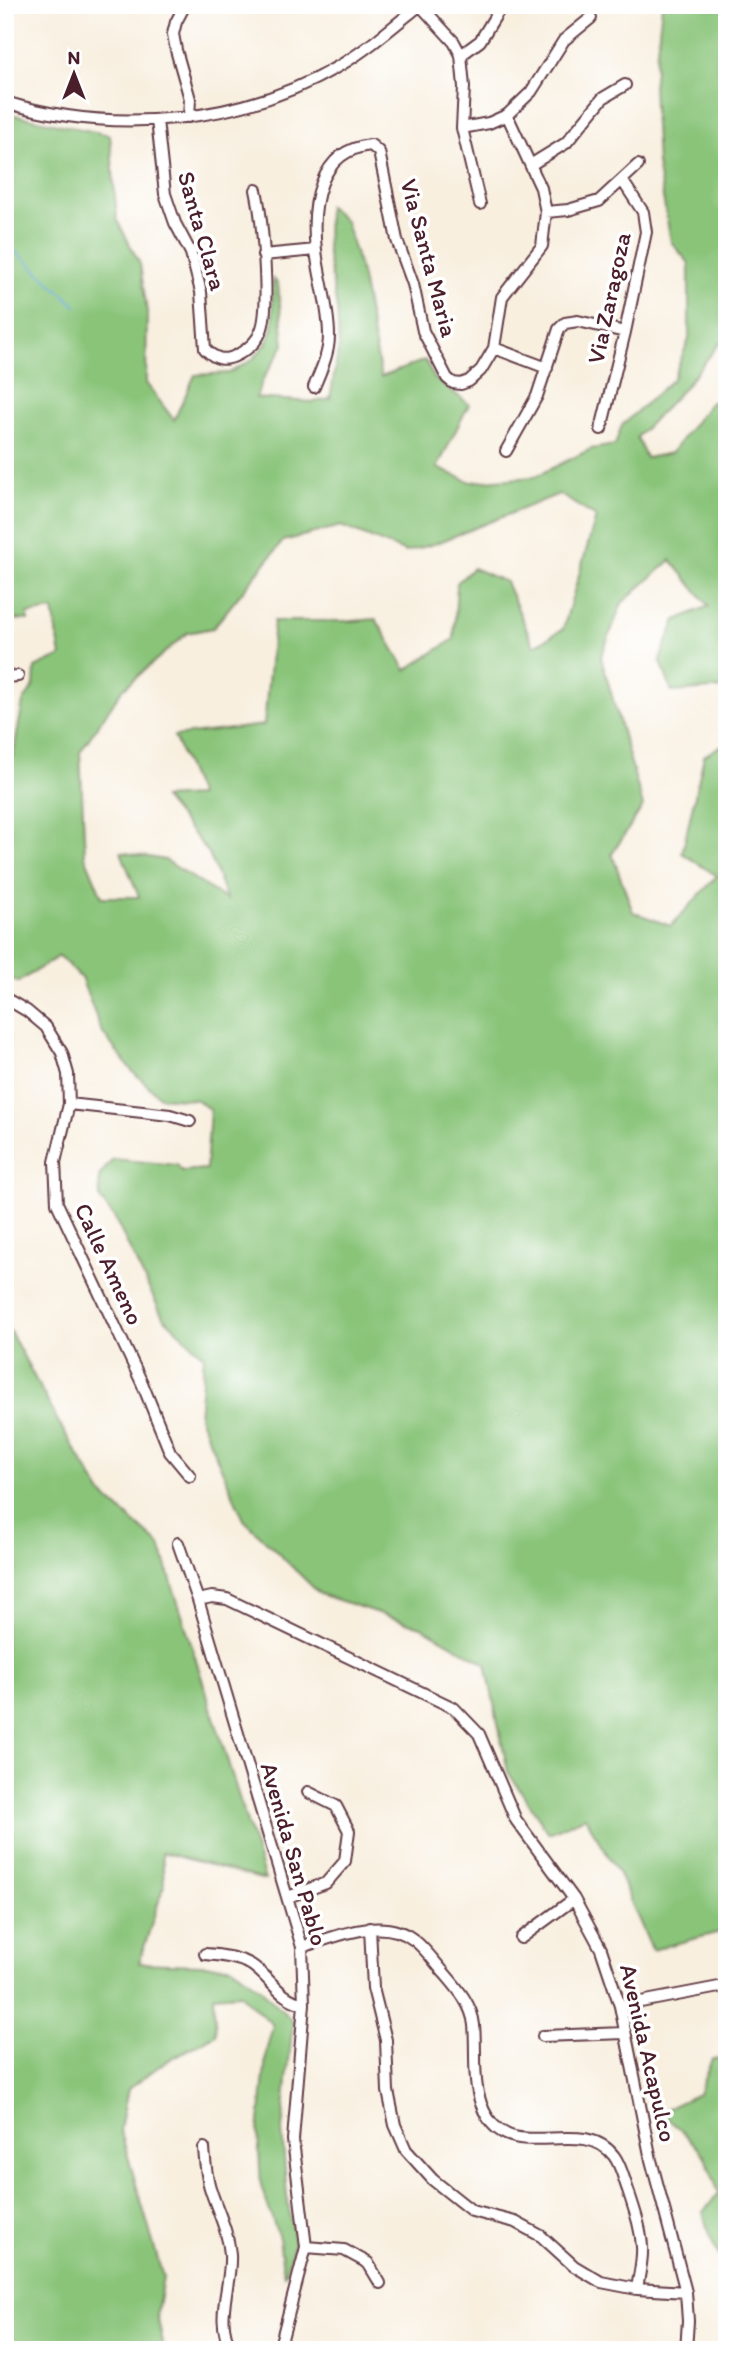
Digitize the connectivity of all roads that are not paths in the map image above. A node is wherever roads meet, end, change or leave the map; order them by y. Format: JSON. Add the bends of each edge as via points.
{"nodes":[{"id":1,"x":185,"y":5,"type":"edge"},
{"id":2,"x":420,"y":5,"type":"edge"},
{"id":3,"x":502,"y":5,"type":"edge"},
{"id":4,"x":591,"y":18,"type":"dead end"},
{"id":5,"x":461,"y":55,"type":"junction"},
{"id":6,"x":625,"y":85,"type":"dead end"},
{"id":7,"x":5,"y":102,"type":"edge"},
{"id":8,"x":507,"y":115,"type":"junction"},
{"id":9,"x":189,"y":117,"type":"junction"},
{"id":10,"x":157,"y":120,"type":"junction"},
{"id":11,"x":462,"y":128,"type":"junction"},
{"id":12,"x":532,"y":164,"type":"junction"},
{"id":13,"x":638,"y":165,"type":"dead end"},
{"id":14,"x":622,"y":180,"type":"junction"},
{"id":15,"x":256,"y":190,"type":"dead end"},
{"id":16,"x":480,"y":204,"type":"dead end"},
{"id":17,"x":546,"y":212,"type":"junction"},
{"id":18,"x":316,"y":250,"type":"junction"},
{"id":19,"x":263,"y":255,"type":"junction"},
{"id":20,"x":625,"y":332,"type":"junction"},
{"id":21,"x":494,"y":348,"type":"junction"},
{"id":22,"x":547,"y":368,"type":"junction"},
{"id":23,"x":314,"y":387,"type":"dead end"},
{"id":24,"x":601,"y":429,"type":"dead end"},
{"id":25,"x":506,"y":452,"type":"dead end"},
{"id":26,"x":18,"y":676,"type":"dead end"},
{"id":27,"x":5,"y":677,"type":"edge"},
{"id":28,"x":5,"y":998,"type":"edge"},
{"id":29,"x":69,"y":1104,"type":"junction"},
{"id":30,"x":190,"y":1121,"type":"dead end"},
{"id":31,"x":190,"y":1476,"type":"dead end"},
{"id":32,"x":178,"y":1543,"type":"dead end"},
{"id":33,"x":198,"y":1600,"type":"junction"},
{"id":34,"x":308,"y":1792,"type":"dead end"},
{"id":35,"x":288,"y":1897,"type":"junction"},
{"id":36,"x":575,"y":1899,"type":"junction"},
{"id":37,"x":370,"y":1928,"type":"junction"},
{"id":38,"x":521,"y":1938,"type":"dead end"},
{"id":39,"x":302,"y":1947,"type":"junction"},
{"id":40,"x":205,"y":1954,"type":"dead end"},
{"id":41,"x":727,"y":1988,"type":"edge"},
{"id":42,"x":304,"y":2004,"type":"junction"},
{"id":43,"x":620,"y":2007,"type":"junction"},
{"id":44,"x":625,"y":2033,"type":"junction"},
{"id":45,"x":543,"y":2036,"type":"dead end"},
{"id":46,"x":204,"y":2148,"type":"dead end"},
{"id":47,"x":306,"y":2247,"type":"junction"},
{"id":48,"x":380,"y":2283,"type":"dead end"},
{"id":49,"x":637,"y":2289,"type":"junction"},
{"id":50,"x":686,"y":2292,"type":"junction"},
{"id":51,"x":232,"y":2350,"type":"edge"},
{"id":52,"x":279,"y":2350,"type":"edge"},
{"id":53,"x":686,"y":2350,"type":"edge"}],
"edges":[{"from":1,"to":9,"type":"street","via":[[173,34],[191,104]]},
{"from":2,"to":5,"type":"street"},
{"from":2,"to":9,"type":"street","via":[[339,66],[284,92]]},
{"from":3,"to":5,"type":"street","via":[[480,41]]},
{"from":4,"to":8,"type":"street","via":[[564,40],[531,92]]},
{"from":5,"to":11,"type":"street"},
{"from":6,"to":12,"type":"street","via":[[603,98],[566,143]]},
{"from":7,"to":10,"type":"street","via":[[37,112],[101,121]]},
{"from":8,"to":11,"type":"street"},
{"from":8,"to":12,"type":"street","name":"Via Santa Maria"},
{"from":9,"to":10,"type":"street"},
{"from":10,"to":19,"type":"street","name":"Santa Clara","via":[[165,194],[191,253],[201,292],[205,349],[214,358],[229,360],[250,348],[261,333],[265,315]]},
{"from":11,"to":16,"type":"street"},
{"from":12,"to":17,"type":"street","name":"Via Santa Maria"},
{"from":13,"to":14,"type":"street"},
{"from":14,"to":17,"type":"street","via":[[599,201]]},
{"from":14,"to":20,"type":"street","name":"Via Zaragoza","via":[[643,212],[646,232]]},
{"from":15,"to":19,"type":"street","name":"Santa Clara"},
{"from":17,"to":21,"type":"street","name":"Via Santa Maria","via":[[542,246],[502,297]]},
{"from":18,"to":19,"type":"street"},
{"from":18,"to":21,"type":"street","name":"Via Santa Maria","via":[[315,219],[325,174],[337,157],[371,145],[383,163],[386,193],[423,331],[447,378],[453,383],[469,381]]},
{"from":18,"to":23,"type":"street","name":"Via Santa Maria","via":[[329,338],[327,357]]},
{"from":20,"to":22,"type":"street","via":[[578,321],[565,323]]},
{"from":20,"to":24,"type":"street","name":"Via Zaragoza"},
{"from":21,"to":22,"type":"street"},
{"from":22,"to":25,"type":"street"},
{"from":26,"to":27,"type":"street"},
{"from":28,"to":29,"type":"street","name":"Calle Ameno","via":[[47,1027],[62,1053]]},
{"from":29,"to":30,"type":"street"},
{"from":29,"to":31,"type":"street","name":"Calle Ameno","via":[[55,1162],[57,1203],[170,1452]]},
{"from":32,"to":33,"type":"street","name":"Avenida San Pablo"},
{"from":33,"to":35,"type":"street","name":"Avenida San Pablo"},
{"from":33,"to":36,"type":"street","name":"Avenida Acapulco","via":[[227,1599],[454,1708],[479,1734],[516,1820]]},
{"from":34,"to":35,"type":"street","via":[[336,1806],[349,1831],[345,1861],[326,1883]]},
{"from":35,"to":39,"type":"street","name":"Avenida San Pablo"},
{"from":36,"to":38,"type":"street"},
{"from":36,"to":43,"type":"street","name":"Avenida Acapulco","via":[[601,1950]]},
{"from":37,"to":39,"type":"street"},
{"from":37,"to":49,"type":"street","via":[[373,1988],[386,2040],[388,2091],[406,2150],[433,2180],[472,2211],[515,2222],[541,2236],[574,2266],[601,2282]]},
{"from":37,"to":49,"type":"street","via":[[398,1931],[413,1939],[467,2003],[474,2022],[479,2099],[489,2120],[523,2140],[584,2139],[613,2156],[638,2221],[643,2249]]},
{"from":39,"to":42,"type":"street","name":"Avenida San Pablo"},
{"from":40,"to":42,"type":"street","via":[[251,1965],[288,1999]]},
{"from":41,"to":43,"type":"street"},
{"from":42,"to":47,"type":"street","name":"Avenida San Pablo","via":[[293,2140]]},
{"from":43,"to":44,"type":"street","name":"Avenida Acapulco"},
{"from":44,"to":45,"type":"street"},
{"from":44,"to":50,"type":"street","name":"Avenida Acapulco","via":[[651,2160]]},
{"from":46,"to":51,"type":"street","via":[[207,2179],[229,2248],[223,2323]]},
{"from":47,"to":48,"type":"street","via":[[344,2250],[368,2263]]},
{"from":47,"to":52,"type":"street","name":"Avenida San Pablo"},
{"from":49,"to":50,"type":"street"},
{"from":50,"to":53,"type":"street","name":"Avenida Acapulco"}]}
